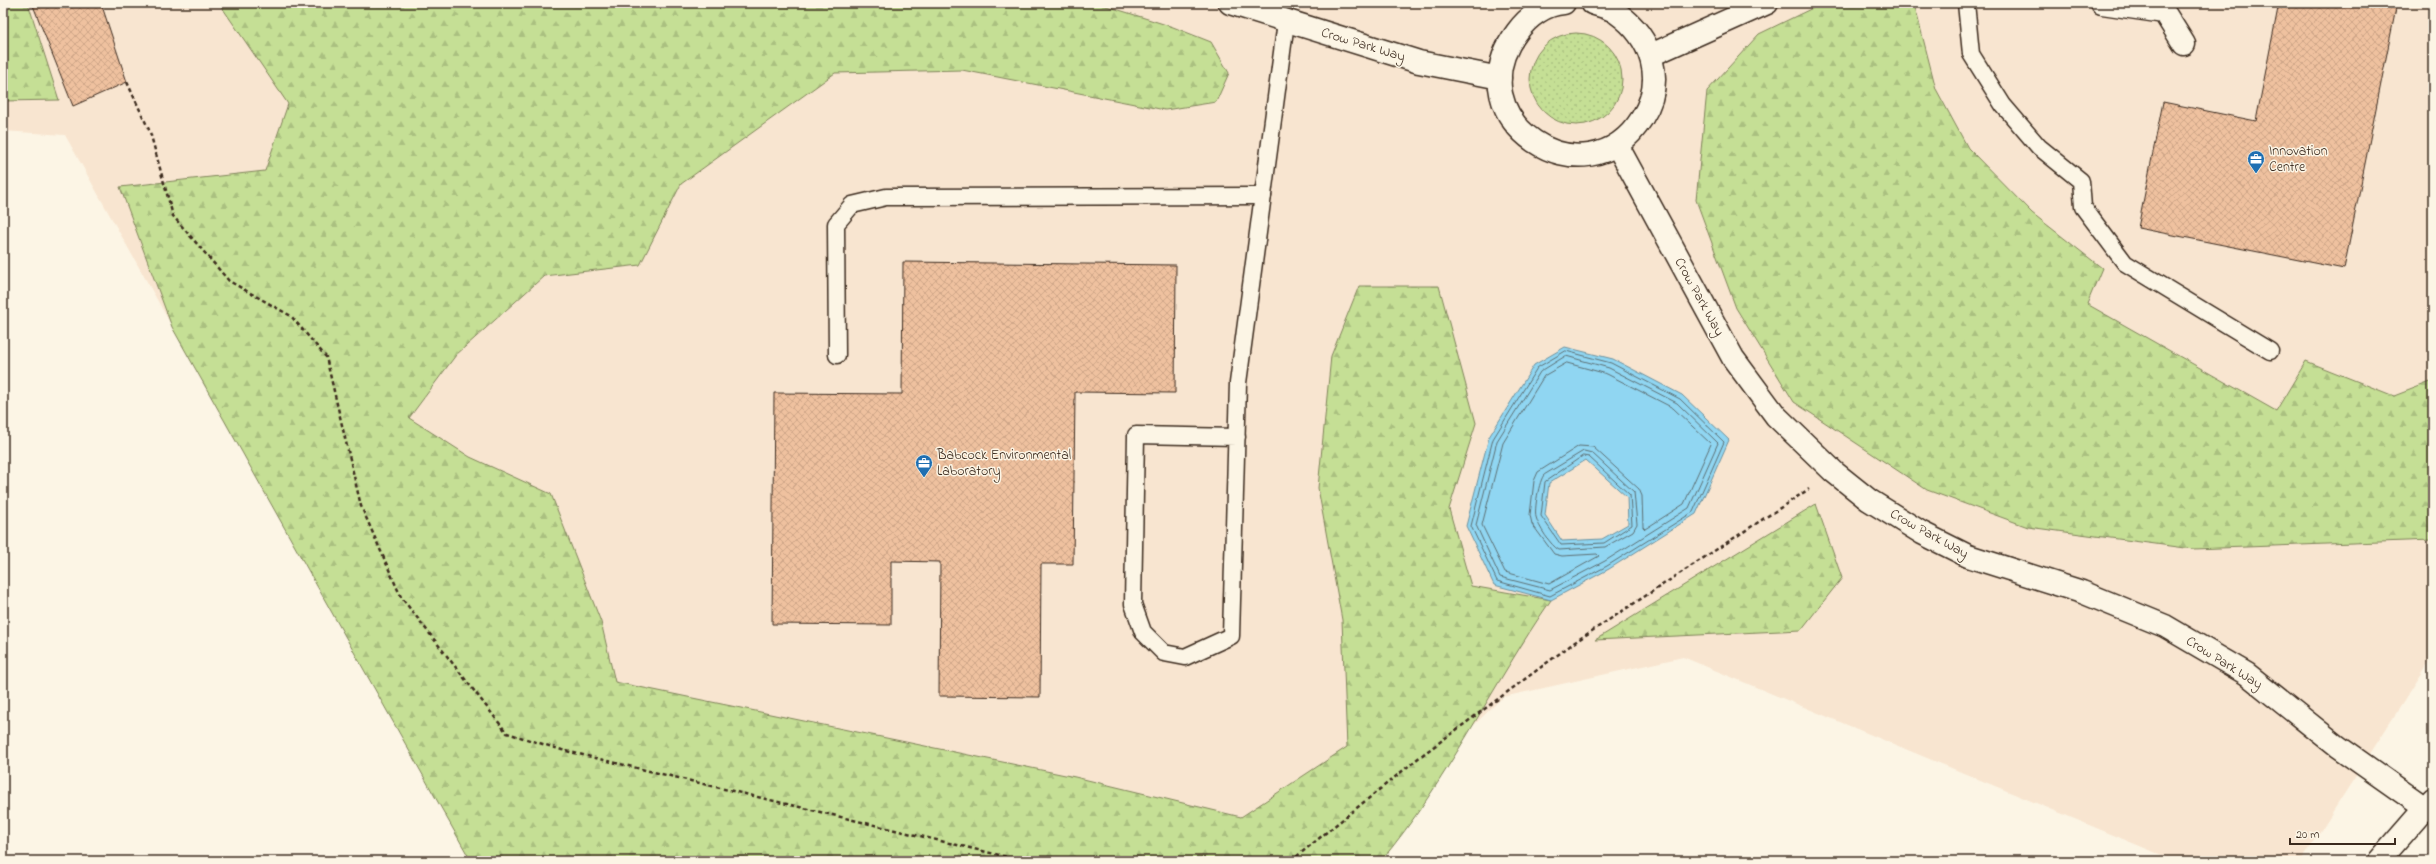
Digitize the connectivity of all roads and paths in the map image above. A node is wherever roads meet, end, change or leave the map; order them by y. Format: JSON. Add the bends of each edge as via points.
{"nodes":[{"id":1,"x":1230,"y":3,"type":"edge"},
{"id":2,"x":1564,"y":3,"type":"edge"},
{"id":3,"x":1592,"y":3,"type":"edge"},
{"id":4,"x":1767,"y":3,"type":"edge"},
{"id":5,"x":1966,"y":3,"type":"edge"},
{"id":6,"x":2102,"y":3,"type":"edge"},
{"id":7,"x":1286,"y":22,"type":"junction"},
{"id":8,"x":2184,"y":44,"type":"dead end"},
{"id":9,"x":1651,"y":55,"type":"junction"},
{"id":10,"x":1500,"y":78,"type":"junction"},
{"id":11,"x":127,"y":82,"type":"dead end"},
{"id":12,"x":1617,"y":145,"type":"junction"},
{"id":13,"x":1263,"y":196,"type":"junction"},
{"id":14,"x":2270,"y":351,"type":"dead end"},
{"id":15,"x":838,"y":355,"type":"dead end"},
{"id":16,"x":1237,"y":437,"type":"junction"},
{"id":17,"x":1834,"y":472,"type":"junction"},
{"id":18,"x":2430,"y":806,"type":"edge"},
{"id":19,"x":1024,"y":861,"type":"edge"},
{"id":20,"x":1291,"y":861,"type":"edge"},
{"id":21,"x":2379,"y":861,"type":"edge"}],
"edges":[{"from":1,"to":7,"type":"main road","name":"Crow Park Way"},
{"from":2,"to":10,"type":"main road","via":[[1554,4],[1526,20],[1506,46]]},
{"from":3,"to":9,"type":"main road","via":[[1616,12],[1639,32]]},
{"from":4,"to":9,"type":"main road"},
{"from":5,"to":14,"type":"lane","via":[[1971,54],[2003,105],[2039,147],[2081,181],[2083,207],[2125,263]]},
{"from":6,"to":8,"type":"main road","via":[[2164,12]]},
{"from":7,"to":10,"type":"main road","name":"Crow Park Way","via":[[1419,62]]},
{"from":7,"to":13,"type":"lane"},
{"from":9,"to":12,"type":"main road","via":[[1654,84],[1649,108],[1636,129]]},
{"from":10,"to":12,"type":"main road","via":[[1503,101],[1513,122],[1529,139],[1549,151],[1572,156],[1596,154]]},
{"from":11,"to":19,"type":"path","via":[[150,132],[173,216],[229,281],[291,316],[326,357],[361,506],[401,597],[507,732],[562,750]]},
{"from":12,"to":17,"type":"main road","name":"Crow Park Way","via":[[1733,358],[1776,416]]},
{"from":13,"to":15,"type":"lane","via":[[886,197],[852,205],[836,224]]},
{"from":13,"to":16,"type":"lane","via":[[1238,383]]},
{"from":16,"to":16,"type":"lane","via":[[1136,435],[1133,604],[1143,632],[1164,653],[1185,657],[1231,636]]},
{"from":17,"to":18,"type":"main road","name":"Crow Park Way","via":[[1869,500],[1922,534],[1968,556],[2082,592],[2172,630],[2247,674],[2337,746]]},
{"from":17,"to":20,"type":"path","via":[[1575,642],[1421,756]]},
{"from":18,"to":21,"type":"main road"}]}
